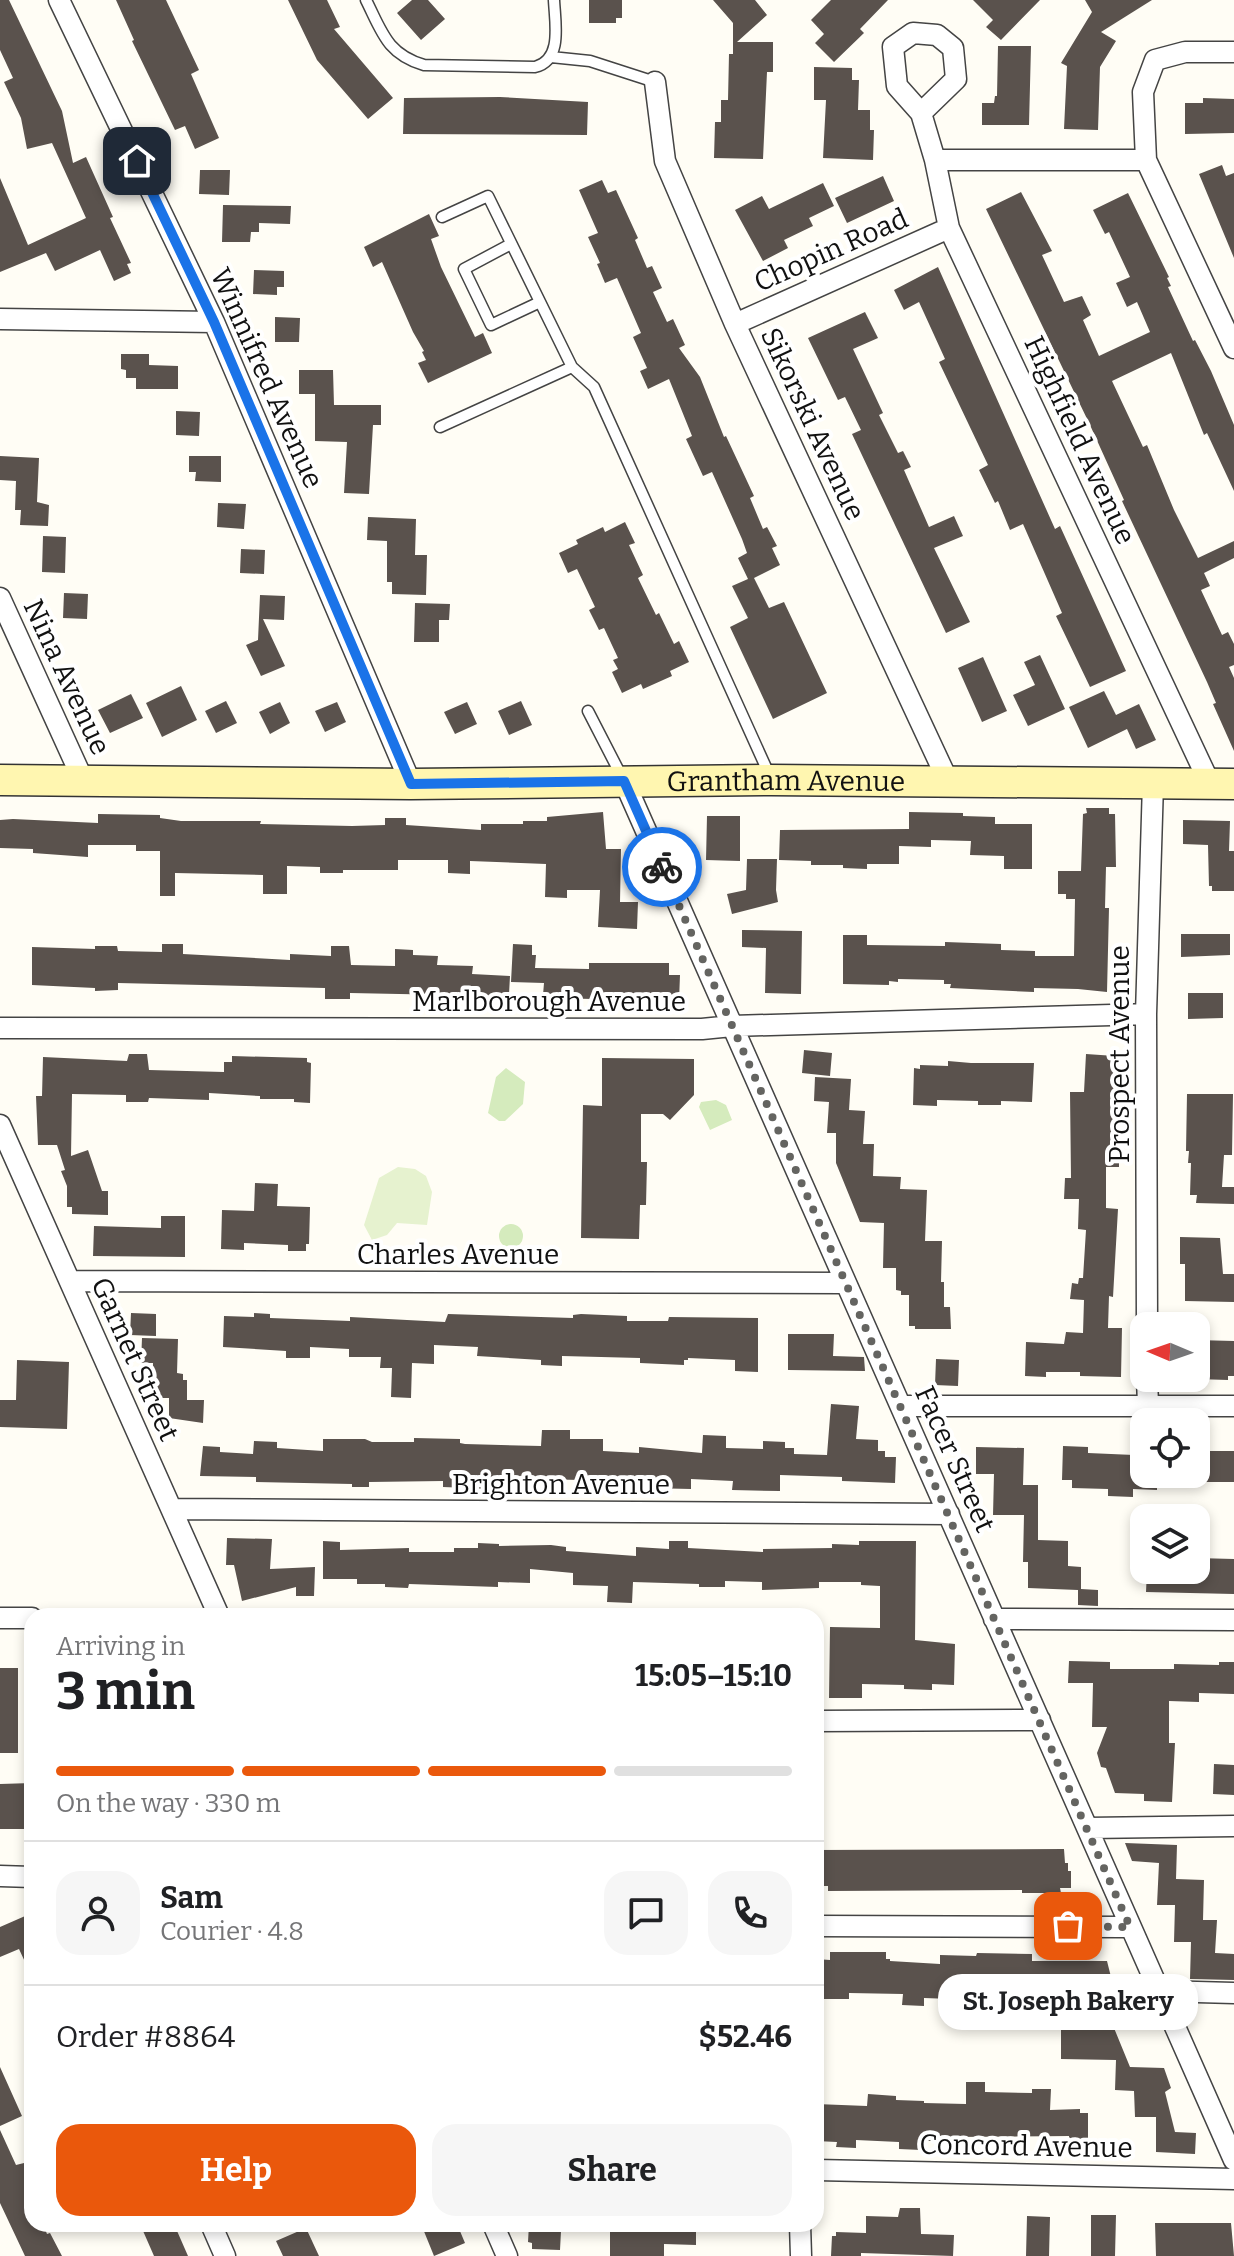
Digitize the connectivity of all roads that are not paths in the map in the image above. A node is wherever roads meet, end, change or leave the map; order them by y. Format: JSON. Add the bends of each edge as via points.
{"nodes":[{"id":1,"x":59,"y":0,"type":"edge"},
{"id":2,"x":366,"y":0,"type":"edge"},
{"id":3,"x":554,"y":0,"type":"edge"},
{"id":4,"x":1234,"y":52,"type":"edge"},
{"id":5,"x":551,"y":57,"type":"junction"},
{"id":6,"x":655,"y":82,"type":"joint"},
{"id":7,"x":921,"y":113,"type":"dead end"},
{"id":8,"x":935,"y":160,"type":"junction"},
{"id":9,"x":1146,"y":160,"type":"junction"},
{"id":10,"x":442,"y":217,"type":"dead end"},
{"id":11,"x":949,"y":228,"type":"junction"},
{"id":12,"x":511,"y":244,"type":"junction"},
{"id":13,"x":540,"y":302,"type":"junction"},
{"id":14,"x":0,"y":319,"type":"edge"},
{"id":15,"x":214,"y":322,"type":"junction"},
{"id":16,"x":735,"y":324,"type":"junction"},
{"id":17,"x":1234,"y":348,"type":"edge"},
{"id":18,"x":572,"y":367,"type":"junction"},
{"id":19,"x":440,"y":427,"type":"dead end"},
{"id":20,"x":0,"y":598,"type":"edge"},
{"id":21,"x":588,"y":711,"type":"dead end"},
{"id":22,"x":0,"y":780,"type":"edge"},
{"id":23,"x":83,"y":780,"type":"junction"},
{"id":24,"x":771,"y":780,"type":"junction"},
{"id":25,"x":624,"y":781,"type":"junction"},
{"id":26,"x":948,"y":781,"type":"junction"},
{"id":27,"x":1153,"y":783,"type":"junction"},
{"id":28,"x":411,"y":784,"type":"junction"},
{"id":29,"x":1222,"y":784,"type":"edge"},
{"id":30,"x":1146,"y":1014,"type":"junction"},
{"id":31,"x":732,"y":1026,"type":"junction"},
{"id":32,"x":0,"y":1028,"type":"edge"},
{"id":33,"x":0,"y":1125,"type":"edge"},
{"id":34,"x":70,"y":1281,"type":"junction"},
{"id":35,"x":845,"y":1283,"type":"junction"},
{"id":36,"x":1147,"y":1312,"type":"edge"},
{"id":37,"x":1148,"y":1392,"type":"edge"},
{"id":38,"x":1148,"y":1405,"type":"junction"},
{"id":39,"x":901,"y":1406,"type":"junction"},
{"id":40,"x":1234,"y":1406,"type":"edge"},
{"id":41,"x":172,"y":1509,"type":"junction"},
{"id":42,"x":949,"y":1514,"type":"junction"},
{"id":43,"x":215,"y":1608,"type":"edge"},
{"id":44,"x":0,"y":1618,"type":"edge"},
{"id":45,"x":24,"y":1618,"type":"edge"},
{"id":46,"x":994,"y":1619,"type":"junction"},
{"id":47,"x":1234,"y":1620,"type":"edge"},
{"id":48,"x":1040,"y":1720,"type":"junction"},
{"id":49,"x":824,"y":1721,"type":"edge"},
{"id":50,"x":1234,"y":1826,"type":"edge"},
{"id":51,"x":1088,"y":1828,"type":"junction"},
{"id":52,"x":0,"y":1876,"type":"edge"},
{"id":53,"x":24,"y":1877,"type":"edge"},
{"id":54,"x":824,"y":1926,"type":"edge"},
{"id":55,"x":1130,"y":1927,"type":"junction"},
{"id":56,"x":1160,"y":1991,"type":"junction"},
{"id":57,"x":1234,"y":1993,"type":"edge"},
{"id":58,"x":1234,"y":2160,"type":"edge"},
{"id":59,"x":824,"y":2170,"type":"edge"},
{"id":60,"x":1234,"y":2179,"type":"edge"},
{"id":61,"x":214,"y":2232,"type":"edge"},
{"id":62,"x":496,"y":2232,"type":"edge"},
{"id":63,"x":800,"y":2232,"type":"edge"},
{"id":64,"x":225,"y":2256,"type":"edge"},
{"id":65,"x":507,"y":2256,"type":"edge"},
{"id":66,"x":801,"y":2256,"type":"edge"}],
"edges":[{"from":1,"to":15,"type":"street","name":"Winnifred Avenue"},
{"from":2,"to":5,"type":"lane","via":[[394,50],[424,65],[535,67]]},
{"from":3,"to":5,"type":"lane"},
{"from":4,"to":9,"type":"street","via":[[1185,52],[1155,60],[1143,92]]},
{"from":5,"to":6,"type":"lane","via":[[590,61]]},
{"from":6,"to":16,"type":"street","name":"Sikorski Avenue","via":[[665,161]]},
{"from":7,"to":8,"type":"street","name":"Highfield Avenue"},
{"from":8,"to":9,"type":"street"},
{"from":8,"to":11,"type":"street","name":"Highfield Avenue"},
{"from":9,"to":17,"type":"street"},
{"from":10,"to":12,"type":"lane","via":[[488,196]]},
{"from":11,"to":16,"type":"street","name":"Chopin Road"},
{"from":11,"to":29,"type":"street","name":"Highfield Avenue"},
{"from":12,"to":13,"type":"lane"},
{"from":12,"to":13,"type":"lane","via":[[464,269],[491,325]]},
{"from":13,"to":18,"type":"lane"},
{"from":14,"to":15,"type":"street"},
{"from":15,"to":28,"type":"street","name":"Winnifred Avenue"},
{"from":16,"to":26,"type":"street","name":"Sikorski Avenue"},
{"from":18,"to":19,"type":"lane"},
{"from":18,"to":24,"type":"lane","via":[[594,387]]},
{"from":20,"to":23,"type":"street","name":"Nina Avenue"},
{"from":21,"to":25,"type":"lane"},
{"from":22,"to":23,"type":"street","name":"Grantham Avenue"},
{"from":23,"to":28,"type":"street","name":"Grantham Avenue"},
{"from":24,"to":25,"type":"street","name":"Grantham Avenue"},
{"from":24,"to":26,"type":"street","name":"Grantham Avenue"},
{"from":25,"to":28,"type":"street","name":"Grantham Avenue"},
{"from":25,"to":31,"type":"street","name":"Facer Street"},
{"from":26,"to":27,"type":"street","name":"Grantham Avenue"},
{"from":27,"to":29,"type":"street","name":"Grantham Avenue"},
{"from":27,"to":30,"type":"street","name":"Prospect Avenue"},
{"from":30,"to":31,"type":"street","name":"Marlborough Avenue"},
{"from":30,"to":36,"type":"street","name":"Prospect Avenue"},
{"from":31,"to":32,"type":"street","name":"Marlborough Avenue"},
{"from":31,"to":35,"type":"street","name":"Facer Street"},
{"from":33,"to":34,"type":"street","name":"Garnet Street"},
{"from":34,"to":35,"type":"street","name":"Charles Avenue"},
{"from":34,"to":41,"type":"street","name":"Garnet Street"},
{"from":35,"to":39,"type":"street","name":"Facer Street"},
{"from":37,"to":38,"type":"street"},
{"from":38,"to":39,"type":"street"},
{"from":38,"to":40,"type":"street"},
{"from":39,"to":42,"type":"street","name":"Facer Street"},
{"from":41,"to":42,"type":"street","name":"Brighton Avenue"},
{"from":41,"to":43,"type":"street","name":"Garnet Street"},
{"from":42,"to":46,"type":"street","name":"Facer Street"},
{"from":44,"to":45,"type":"street"},
{"from":46,"to":47,"type":"street"},
{"from":46,"to":48,"type":"street","name":"Facer Street"},
{"from":48,"to":49,"type":"street"},
{"from":48,"to":51,"type":"street","name":"Facer Street"},
{"from":50,"to":51,"type":"street"},
{"from":51,"to":55,"type":"street","name":"Facer Street"},
{"from":52,"to":53,"type":"street"},
{"from":54,"to":55,"type":"street"},
{"from":55,"to":56,"type":"street","name":"Facer Street"},
{"from":56,"to":57,"type":"street"},
{"from":56,"to":58,"type":"street","name":"Facer Street"},
{"from":59,"to":60,"type":"street","name":"Concord Avenue"},
{"from":61,"to":64,"type":"street"},
{"from":62,"to":65,"type":"street"},
{"from":63,"to":66,"type":"street"}]}
